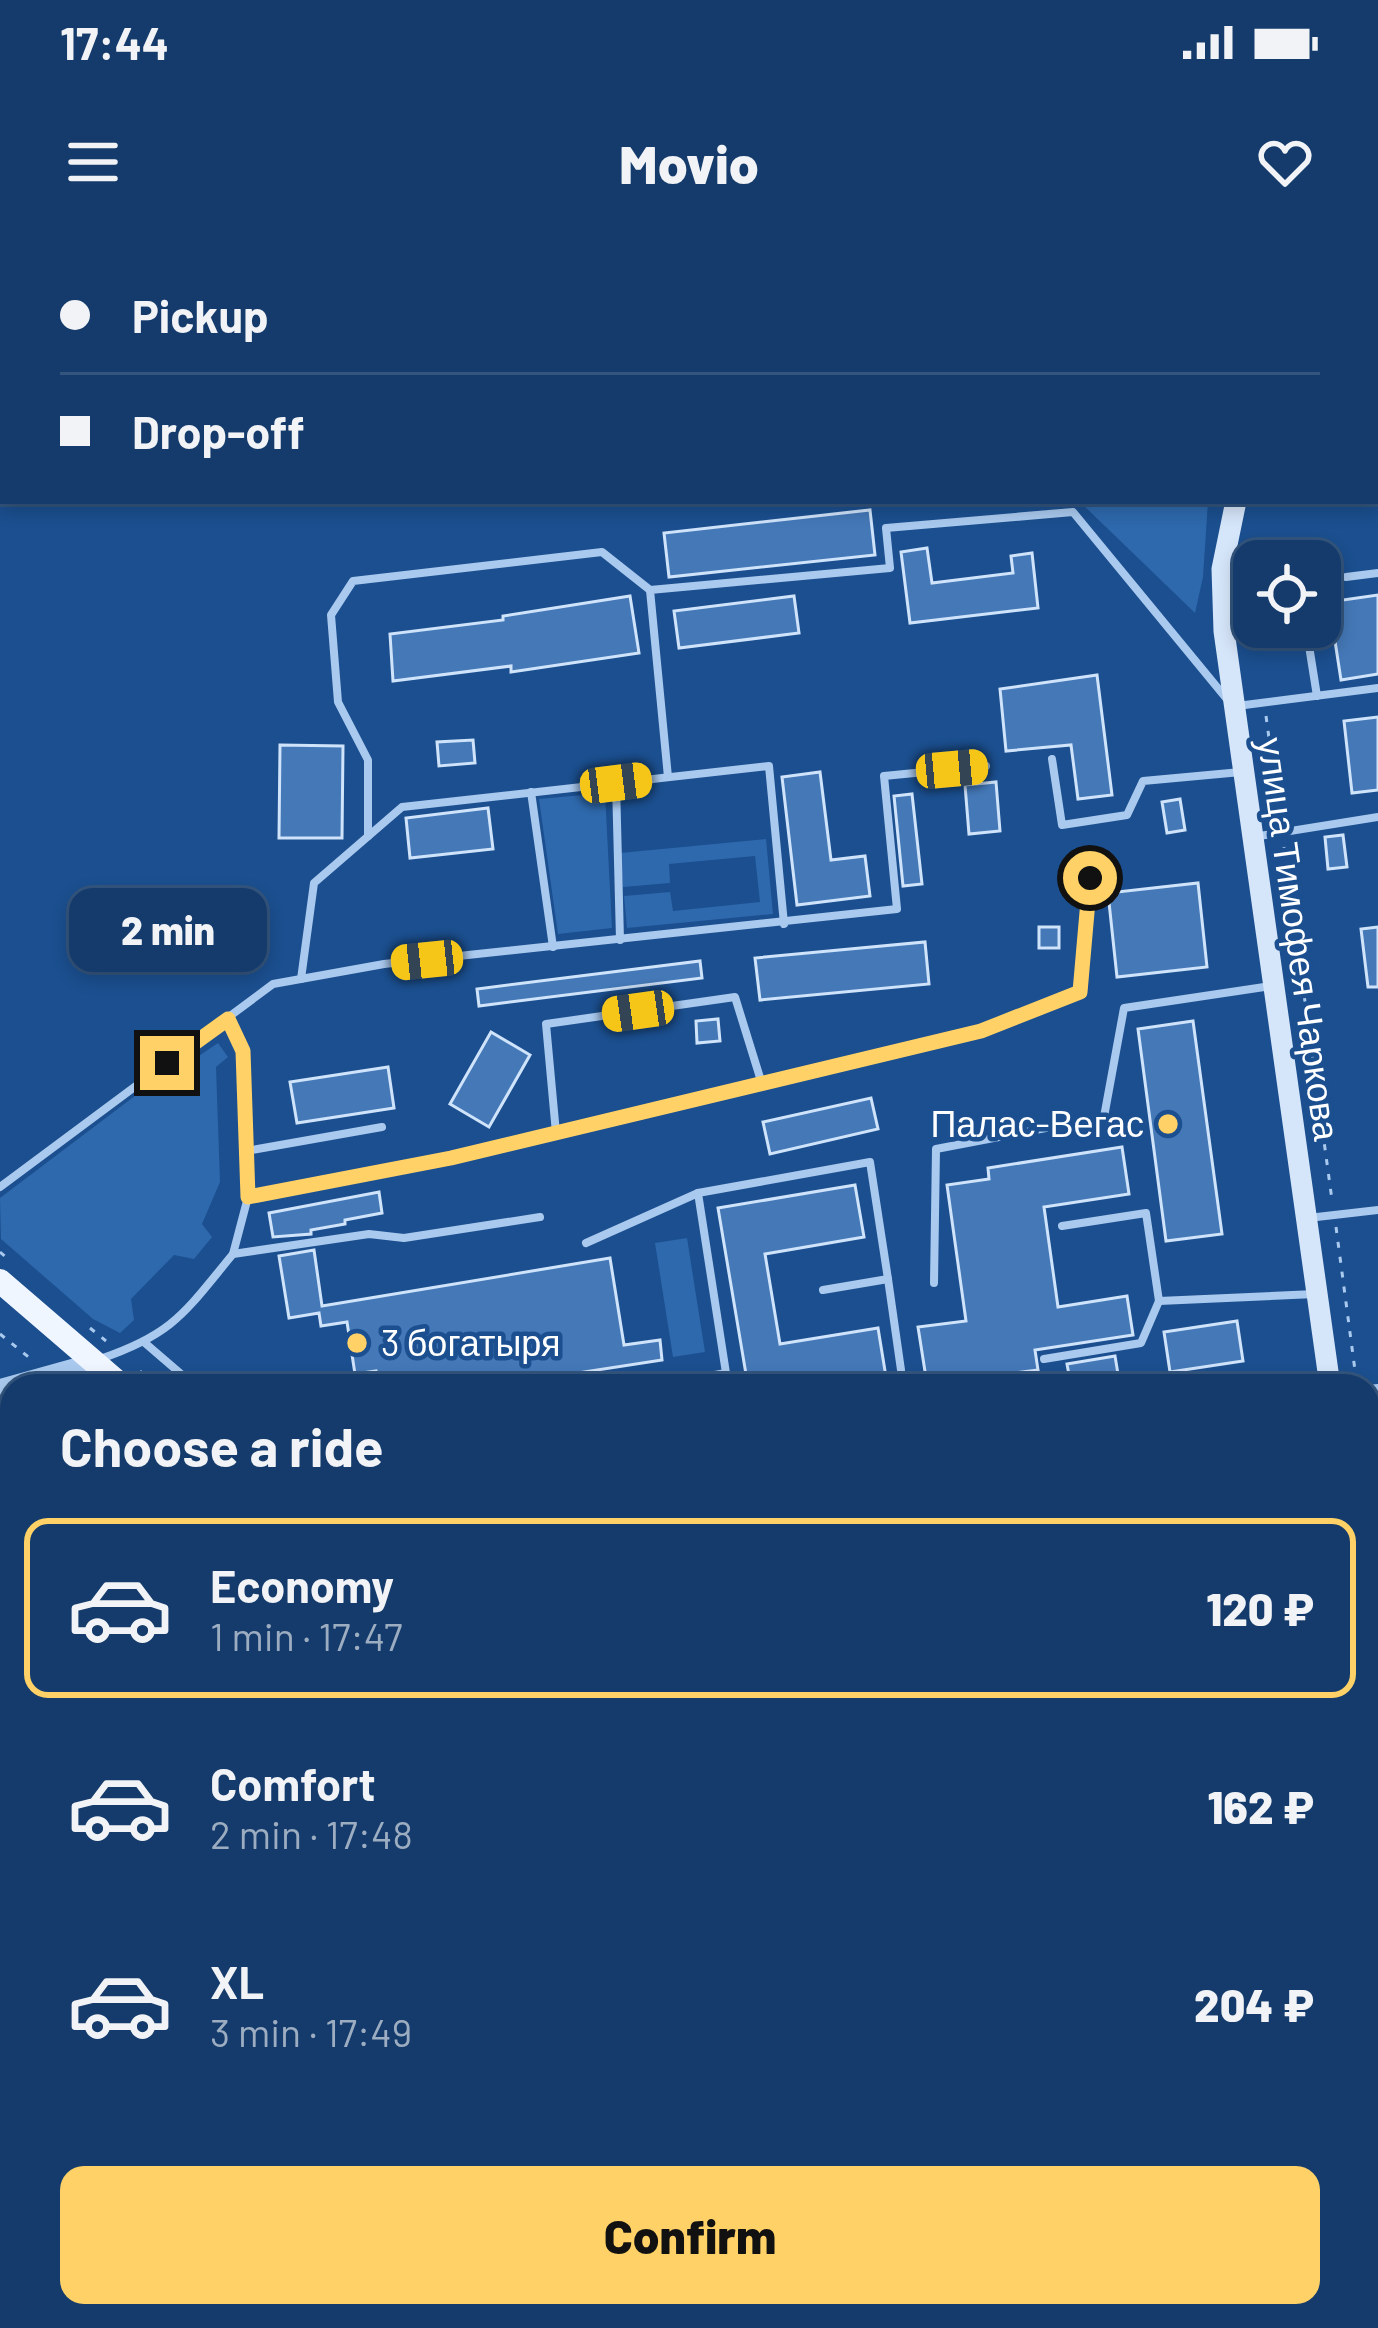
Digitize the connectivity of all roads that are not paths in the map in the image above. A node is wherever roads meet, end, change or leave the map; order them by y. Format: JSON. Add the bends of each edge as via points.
{"nodes":[{"id":1,"x":1235,"y":504,"type":"edge"},
{"id":2,"x":1222,"y":568,"type":"junction"},
{"id":3,"x":1233,"y":572,"type":"edge"},
{"id":4,"x":1378,"y":573,"type":"edge"},
{"id":5,"x":1346,"y":577,"type":"dead end"},
{"id":6,"x":650,"y":590,"type":"junction"},
{"id":7,"x":1309,"y":648,"type":"edge"},
{"id":8,"x":1378,"y":688,"type":"edge"},
{"id":9,"x":1317,"y":696,"type":"junction"},
{"id":10,"x":1233,"y":706,"type":"junction"},
{"id":11,"x":1052,"y":759,"type":"dead end"},
{"id":12,"x":986,"y":766,"type":"dead end"},
{"id":13,"x":1242,"y":772,"type":"junction"},
{"id":14,"x":668,"y":777,"type":"junction"},
{"id":15,"x":616,"y":783,"type":"junction"},
{"id":16,"x":531,"y":792,"type":"junction"},
{"id":17,"x":1378,"y":817,"type":"edge"},
{"id":18,"x":368,"y":837,"type":"junction"},
{"id":19,"x":1252,"y":837,"type":"junction"},
{"id":20,"x":1090,"y":878,"type":"dead end"},
{"id":21,"x":784,"y":924,"type":"junction"},
{"id":22,"x":620,"y":940,"type":"junction"},
{"id":23,"x":553,"y":947,"type":"junction"},
{"id":24,"x":301,"y":979,"type":"junction"},
{"id":25,"x":1273,"y":986,"type":"junction"},
{"id":26,"x":228,"y":1019,"type":"junction"},
{"id":27,"x":762,"y":1084,"type":"junction"},
{"id":28,"x":382,"y":1127,"type":"dead end"},
{"id":29,"x":556,"y":1133,"type":"junction"},
{"id":30,"x":247,"y":1151,"type":"junction"},
{"id":31,"x":0,"y":1187,"type":"edge"},
{"id":32,"x":698,"y":1193,"type":"junction"},
{"id":33,"x":248,"y":1197,"type":"junction"},
{"id":34,"x":1378,"y":1210,"type":"edge"},
{"id":35,"x":540,"y":1217,"type":"dead end"},
{"id":36,"x":1306,"y":1218,"type":"junction"},
{"id":37,"x":1062,"y":1226,"type":"dead end"},
{"id":38,"x":586,"y":1243,"type":"dead end"},
{"id":39,"x":233,"y":1254,"type":"junction"},
{"id":40,"x":888,"y":1279,"type":"junction"},
{"id":41,"x":0,"y":1281,"type":"edge"},
{"id":42,"x":934,"y":1282,"type":"dead end"},
{"id":43,"x":823,"y":1290,"type":"dead end"},
{"id":44,"x":1316,"y":1294,"type":"junction"},
{"id":45,"x":1159,"y":1301,"type":"junction"},
{"id":46,"x":145,"y":1343,"type":"junction"},
{"id":47,"x":1044,"y":1359,"type":"dead end"},
{"id":48,"x":94,"y":1362,"type":"junction"},
{"id":49,"x":902,"y":1370,"type":"dead end"},
{"id":50,"x":51,"y":1374,"type":"edge"},
{"id":51,"x":108,"y":1374,"type":"edge"},
{"id":52,"x":181,"y":1374,"type":"edge"},
{"id":53,"x":716,"y":1374,"type":"edge"},
{"id":54,"x":1328,"y":1374,"type":"edge"}],
"edges":[{"from":1,"to":2,"type":"main road","name":"улица Тимофея Чаркова"},
{"from":2,"to":3,"type":"lane"},
{"from":2,"to":10,"type":"main road","name":"улица Тимофея Чаркова"},
{"from":4,"to":5,"type":"lane"},
{"from":6,"to":10,"type":"lane","via":[[890,568],[886,528],[1073,512]]},
{"from":6,"to":14,"type":"lane"},
{"from":6,"to":18,"type":"lane","via":[[602,552],[353,581],[332,615],[338,702],[368,760]]},
{"from":7,"to":9,"type":"lane"},
{"from":8,"to":9,"type":"lane"},
{"from":9,"to":10,"type":"lane"},
{"from":10,"to":13,"type":"main road","name":"улица Тимофея Чаркова"},
{"from":11,"to":13,"type":"lane","via":[[1061,825],[1127,814],[1143,781]]},
{"from":12,"to":21,"type":"lane","via":[[884,776],[897,909]]},
{"from":13,"to":19,"type":"main road","name":"улица Тимофея Чаркова"},
{"from":14,"to":15,"type":"lane"},
{"from":14,"to":21,"type":"lane","via":[[769,766]]},
{"from":15,"to":16,"type":"lane"},
{"from":15,"to":22,"type":"lane"},
{"from":16,"to":18,"type":"lane","via":[[402,807]]},
{"from":16,"to":23,"type":"lane"},
{"from":17,"to":19,"type":"lane"},
{"from":18,"to":24,"type":"lane","via":[[314,883]]},
{"from":19,"to":25,"type":"main road","name":"улица Тимофея Чаркова"},
{"from":20,"to":27,"type":"lane","via":[[1080,992],[981,1031]]},
{"from":21,"to":22,"type":"lane"},
{"from":22,"to":23,"type":"lane"},
{"from":23,"to":24,"type":"lane"},
{"from":24,"to":26,"type":"lane","via":[[273,984]]},
{"from":25,"to":36,"type":"main road","name":"улица Тимофея Чаркова"},
{"from":25,"to":42,"type":"lane","via":[[1124,1008],[1104,1117],[936,1149]]},
{"from":26,"to":30,"type":"lane","via":[[243,1051]]},
{"from":26,"to":31,"type":"lane"},
{"from":27,"to":29,"type":"lane"},
{"from":27,"to":29,"type":"lane","via":[[735,997],[546,1024]]},
{"from":28,"to":30,"type":"lane"},
{"from":29,"to":33,"type":"lane"},
{"from":30,"to":33,"type":"lane"},
{"from":32,"to":38,"type":"lane"},
{"from":32,"to":40,"type":"lane","via":[[870,1162]]},
{"from":32,"to":53,"type":"lane","via":[[726,1372]]},
{"from":33,"to":39,"type":"lane"},
{"from":34,"to":36,"type":"lane"},
{"from":35,"to":39,"type":"lane"},
{"from":36,"to":44,"type":"main road","name":"улица Тимофея Чаркова"},
{"from":37,"to":45,"type":"lane","via":[[1146,1213]]},
{"from":39,"to":46,"type":"lane","via":[[176,1323]]},
{"from":40,"to":43,"type":"lane"},
{"from":40,"to":49,"type":"lane"},
{"from":41,"to":48,"type":"main road"},
{"from":44,"to":45,"type":"lane"},
{"from":44,"to":54,"type":"main road","name":"улица Тимофея Чаркова"},
{"from":45,"to":47,"type":"lane","via":[[1141,1343]]},
{"from":46,"to":48,"type":"lane"},
{"from":46,"to":52,"type":"lane"},
{"from":48,"to":50,"type":"street"},
{"from":48,"to":51,"type":"main road"}]}
